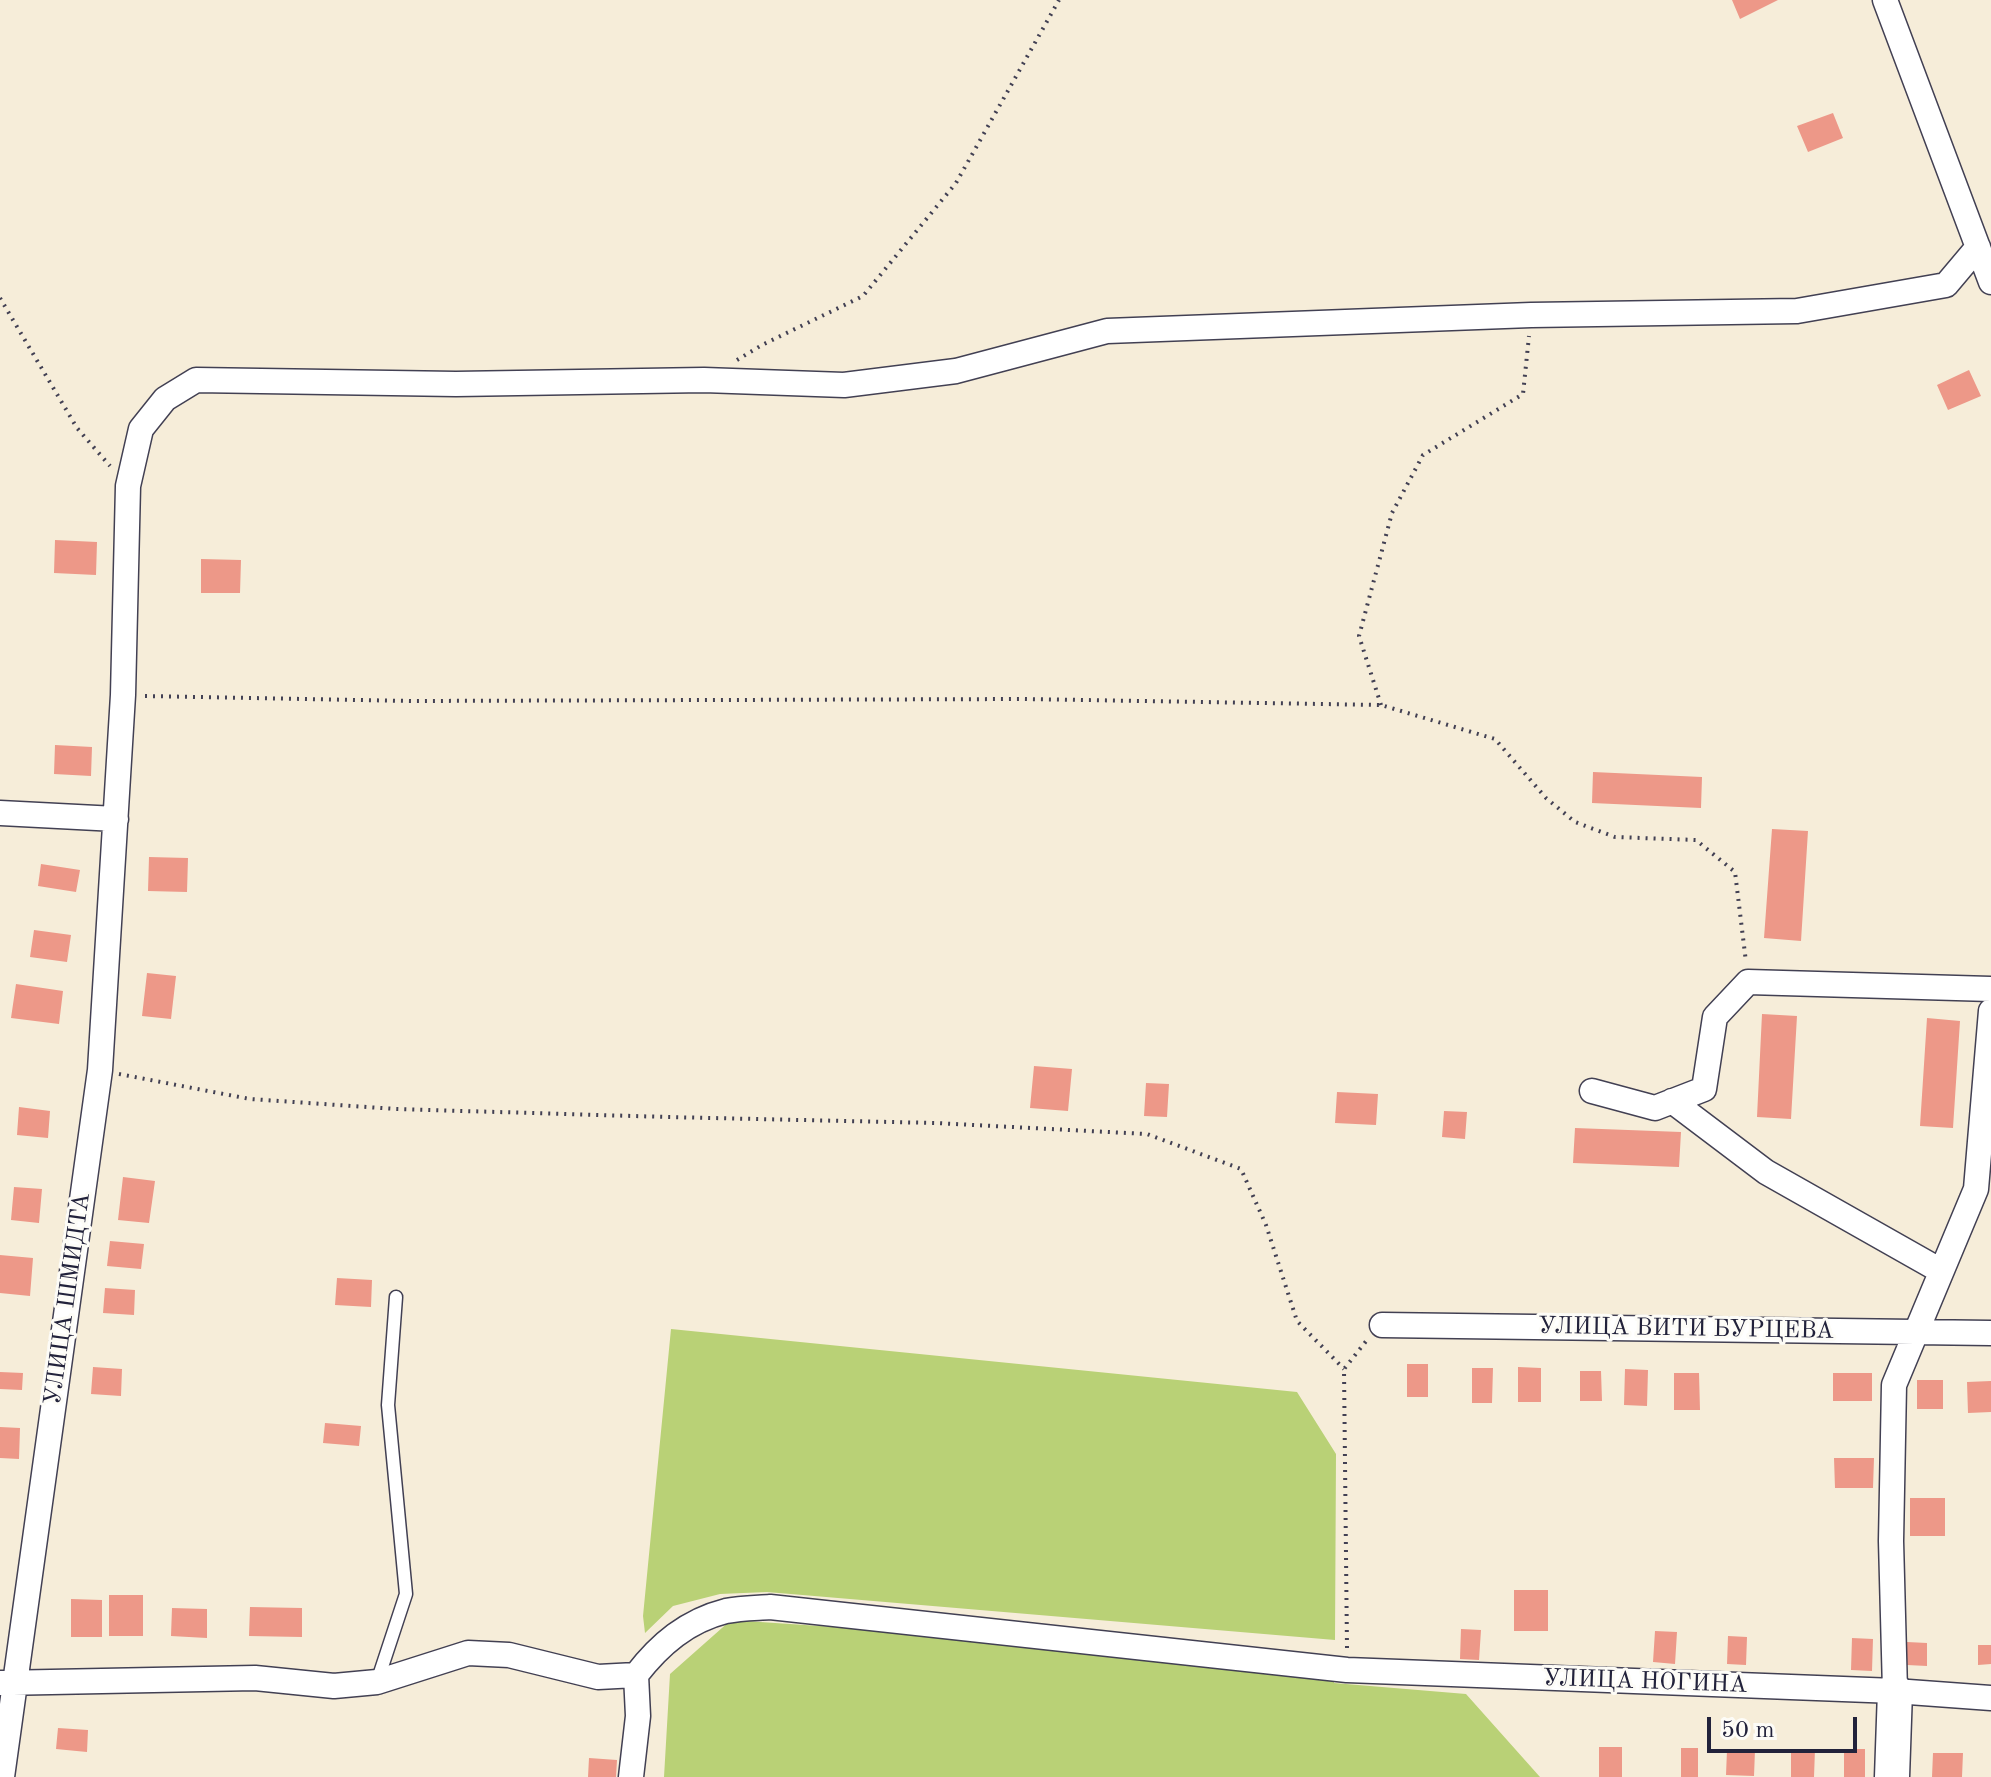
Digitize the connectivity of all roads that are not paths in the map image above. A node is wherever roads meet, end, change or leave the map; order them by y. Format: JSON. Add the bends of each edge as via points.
{"nodes":[{"id":1,"x":1885,"y":0,"type":"edge"},
{"id":2,"x":1978,"y":247,"type":"junction"},
{"id":3,"x":1991,"y":282,"type":"edge"},
{"id":4,"x":0,"y":813,"type":"edge"},
{"id":5,"x":116,"y":819,"type":"junction"},
{"id":6,"x":1991,"y":989,"type":"edge"},
{"id":7,"x":1991,"y":1011,"type":"edge"},
{"id":8,"x":1592,"y":1091,"type":"dead end"},
{"id":9,"x":1672,"y":1101,"type":"junction"},
{"id":10,"x":1941,"y":1271,"type":"junction"},
{"id":11,"x":396,"y":1297,"type":"dead end"},
{"id":12,"x":1382,"y":1325,"type":"road end"},
{"id":13,"x":1915,"y":1332,"type":"junction"},
{"id":14,"x":1991,"y":1333,"type":"edge"},
{"id":15,"x":636,"y":1675,"type":"junction"},
{"id":16,"x":377,"y":1682,"type":"junction"},
{"id":17,"x":7,"y":1684,"type":"edge"},
{"id":18,"x":1895,"y":1691,"type":"junction"},
{"id":19,"x":1991,"y":1698,"type":"edge"},
{"id":20,"x":2,"y":1777,"type":"edge"},
{"id":21,"x":631,"y":1777,"type":"edge"},
{"id":22,"x":1892,"y":1777,"type":"edge"}],
"edges":[{"from":1,"to":2,"type":"street"},
{"from":2,"to":3,"type":"street"},
{"from":2,"to":5,"type":"street","name":"УЛИЦА ШМИДТА","via":[[1946,285],[1797,311],[1107,331],[956,371],[844,385],[196,380],[165,399],[141,429],[128,486]]},
{"from":4,"to":5,"type":"street"},
{"from":5,"to":17,"type":"street","name":"УЛИЦА ШМИДТА","via":[[100,1070]]},
{"from":6,"to":9,"type":"street","via":[[1748,982],[1715,1017],[1704,1089]]},
{"from":7,"to":10,"type":"street","via":[[1976,1189]]},
{"from":8,"to":9,"type":"street","via":[[1655,1108]]},
{"from":9,"to":10,"type":"street","via":[[1766,1172]]},
{"from":10,"to":13,"type":"street"},
{"from":11,"to":16,"type":"lane","via":[[388,1405],[406,1594]]},
{"from":12,"to":13,"type":"street","name":"УЛИЦА ВИТИ БУРЦЕВА"},
{"from":13,"to":14,"type":"street","name":"УЛИЦА ВИТИ БУРЦЕВА"},
{"from":13,"to":18,"type":"street","via":[[1894,1385]]},
{"from":15,"to":16,"type":"street","via":[[598,1677],[509,1655],[468,1653]]},
{"from":15,"to":18,"type":"street","name":"УЛИЦА НОГИНА","via":[[682,1628],[726,1611],[770,1607],[1347,1670]]},
{"from":15,"to":21,"type":"street","via":[[638,1716]]},
{"from":16,"to":17,"type":"street","via":[[334,1686],[255,1678]]},
{"from":17,"to":20,"type":"street","name":"УЛИЦА ШМИДТА"},
{"from":18,"to":19,"type":"street","name":"УЛИЦА НОГИНА"},
{"from":18,"to":22,"type":"street"}]}
